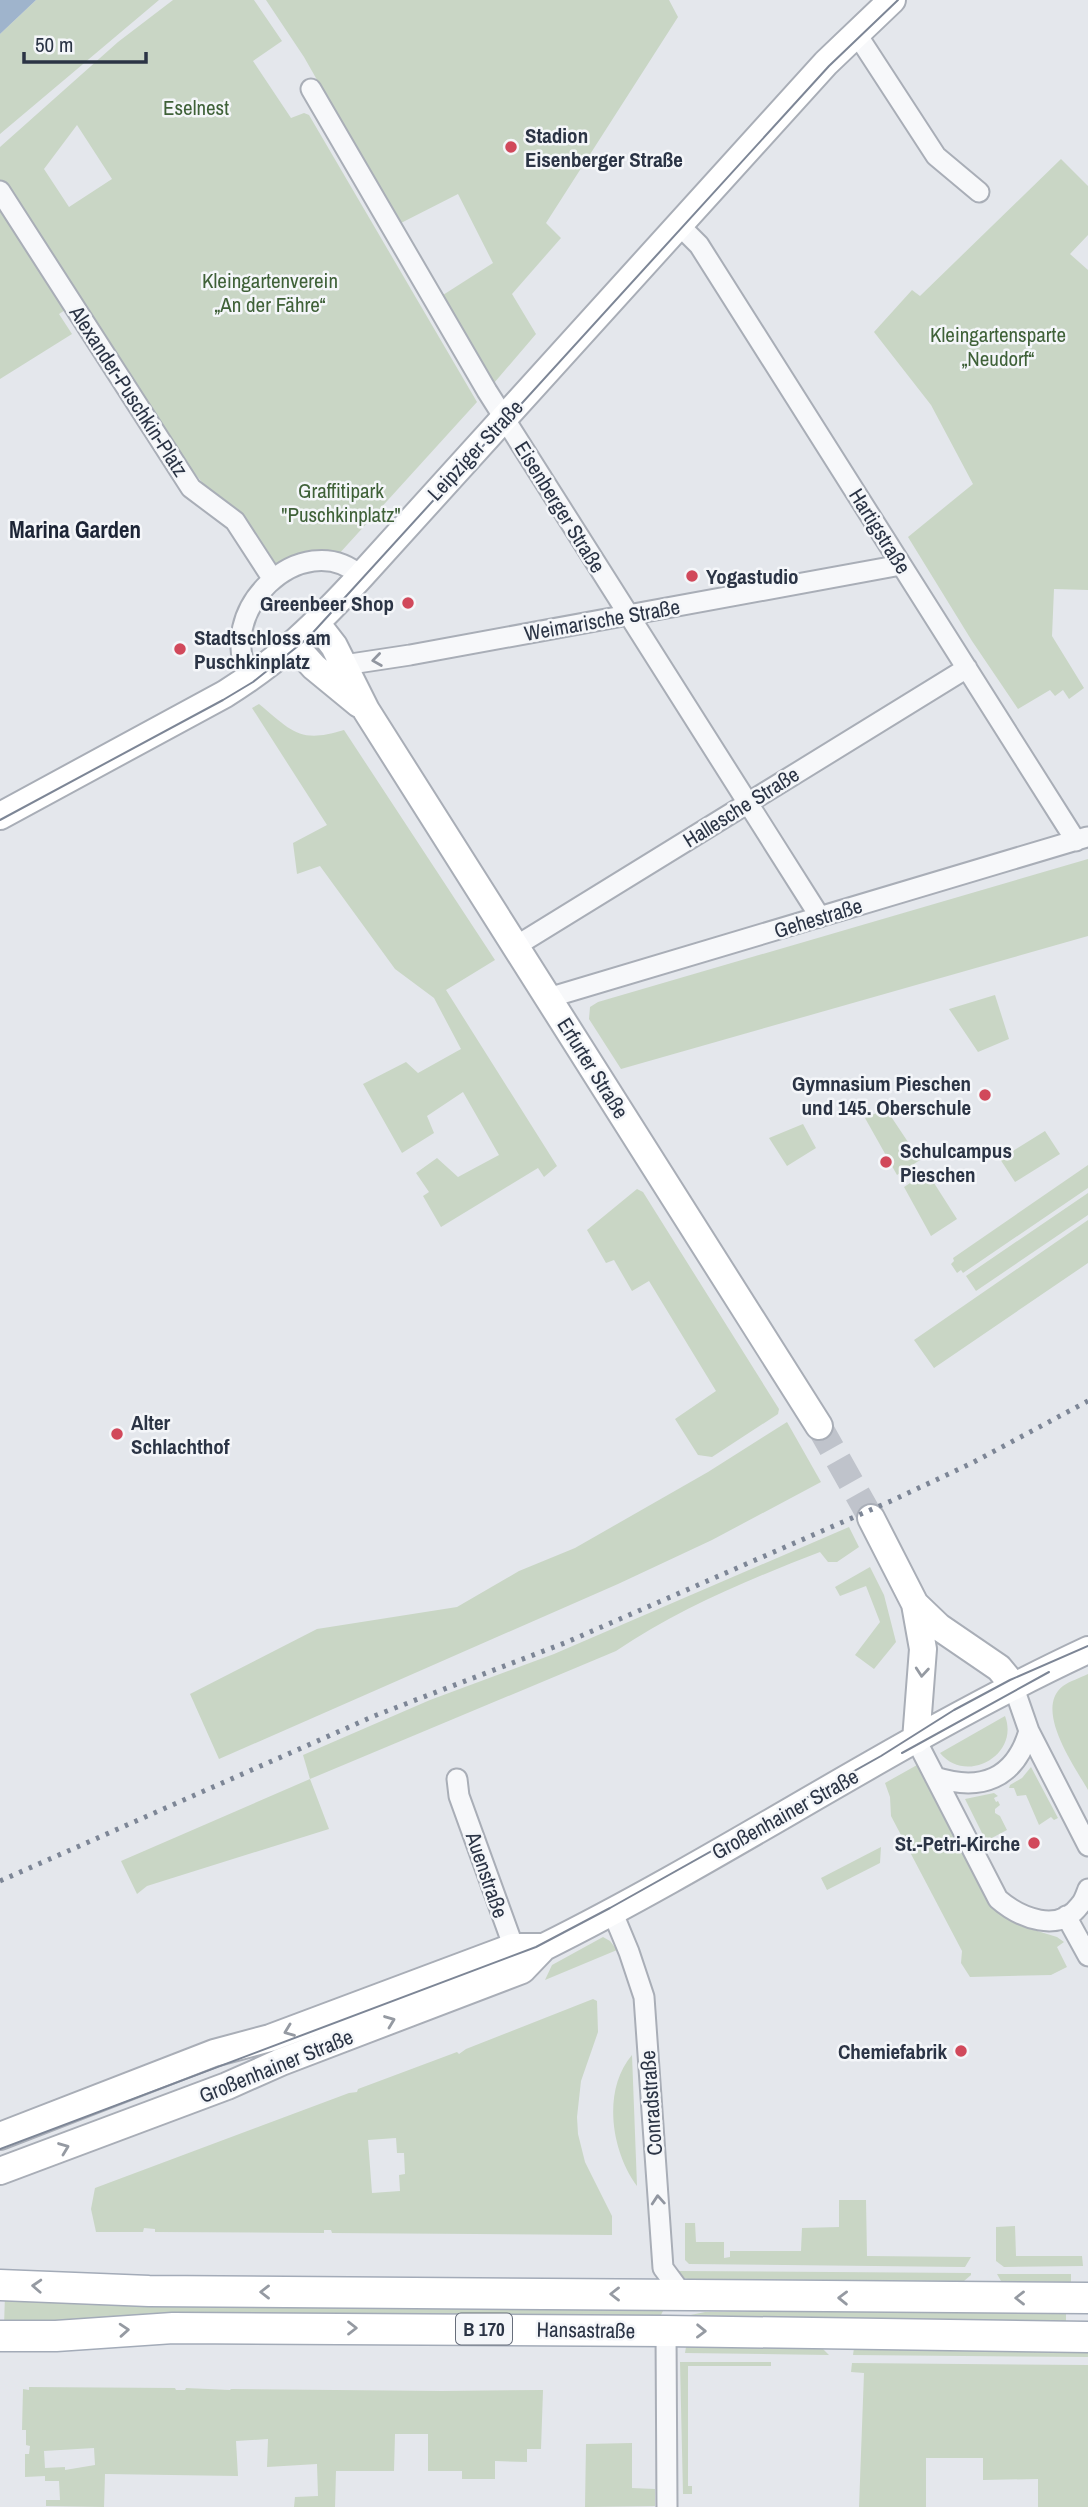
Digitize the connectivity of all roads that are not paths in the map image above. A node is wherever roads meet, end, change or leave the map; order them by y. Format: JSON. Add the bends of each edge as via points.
{"nodes":[{"id":1,"x":892,"y":0,"type":"edge"},
{"id":2,"x":856,"y":33,"type":"junction"},
{"id":3,"x":311,"y":89,"type":"dead end"},
{"id":4,"x":0,"y":191,"type":"edge"},
{"id":5,"x":979,"y":192,"type":"dead end"},
{"id":6,"x":679,"y":225,"type":"junction"},
{"id":7,"x":504,"y":419,"type":"junction"},
{"id":8,"x":901,"y":565,"type":"junction"},
{"id":9,"x":361,"y":576,"type":"junction"},
{"id":10,"x":272,"y":578,"type":"junction"},
{"id":11,"x":628,"y":615,"type":"junction"},
{"id":12,"x":317,"y":624,"type":"junction"},
{"id":13,"x":295,"y":645,"type":"junction"},
{"id":14,"x":344,"y":665,"type":"junction"},
{"id":15,"x":967,"y":668,"type":"junction"},
{"id":16,"x":251,"y":678,"type":"junction"},
{"id":17,"x":366,"y":710,"type":"junction"},
{"id":18,"x":748,"y":803,"type":"junction"},
{"id":19,"x":0,"y":816,"type":"edge"},
{"id":20,"x":1082,"y":839,"type":"edge"},
{"id":21,"x":820,"y":917,"type":"junction"},
{"id":22,"x":516,"y":946,"type":"junction"},
{"id":23,"x":548,"y":998,"type":"junction"},
{"id":24,"x":819,"y":1426,"type":"tunnel mouth"},
{"id":25,"x":871,"y":1518,"type":"tunnel mouth"},
{"id":26,"x":915,"y":1604,"type":"junction"},
{"id":27,"x":1088,"y":1650,"type":"edge"},
{"id":28,"x":1013,"y":1685,"type":"junction"},
{"id":29,"x":1029,"y":1731,"type":"junction"},
{"id":30,"x":916,"y":1740,"type":"junction"},
{"id":31,"x":936,"y":1777,"type":"junction"},
{"id":32,"x":457,"y":1779,"type":"dead end"},
{"id":33,"x":1088,"y":1846,"type":"edge"},
{"id":34,"x":1088,"y":1889,"type":"edge"},
{"id":35,"x":612,"y":1911,"type":"junction"},
{"id":36,"x":1066,"y":1916,"type":"junction"},
{"id":37,"x":1088,"y":1956,"type":"edge"},
{"id":38,"x":517,"y":1958,"type":"junction"},
{"id":39,"x":0,"y":2136,"type":"edge"},
{"id":40,"x":0,"y":2171,"type":"edge"},
{"id":41,"x":0,"y":2285,"type":"edge"},
{"id":42,"x":683,"y":2295,"type":"junction"},
{"id":43,"x":1088,"y":2298,"type":"edge"},
{"id":44,"x":666,"y":2331,"type":"junction"},
{"id":45,"x":0,"y":2336,"type":"edge"},
{"id":46,"x":1088,"y":2337,"type":"edge"},
{"id":47,"x":667,"y":2507,"type":"edge"}],
"edges":[{"from":1,"to":2,"type":"main road","name":"Leipziger Straße"},
{"from":2,"to":5,"type":"street","via":[[936,156]]},
{"from":2,"to":6,"type":"main road","name":"Leipziger Straße"},
{"from":3,"to":7,"type":"street","name":"Eisenberger Straße"},
{"from":4,"to":10,"type":"street","name":"Alexander-Puschkin-Platz","via":[[191,488],[235,522]]},
{"from":6,"to":7,"type":"main road","name":"Leipziger Straße"},
{"from":6,"to":8,"type":"street","name":"Hartigstraße","via":[[699,245]]},
{"from":7,"to":9,"type":"main road","name":"Leipziger Straße"},
{"from":7,"to":11,"type":"street","name":"Eisenberger Straße"},
{"from":8,"to":11,"type":"street","name":"Weimarische Straße"},
{"from":8,"to":15,"type":"street","name":"Hartigstraße"},
{"from":9,"to":10,"type":"street","via":[[351,568],[322,561],[287,569]]},
{"from":9,"to":12,"type":"main road","name":"Leipziger Straße"},
{"from":10,"to":16,"type":"street","via":[[255,597],[243,624],[241,650]]},
{"from":11,"to":14,"type":"street","name":"Weimarische Straße","one_way":true},
{"from":11,"to":18,"type":"street","name":"Eisenberger Straße"},
{"from":12,"to":13,"type":"main road","name":"Leipziger Straße"},
{"from":12,"to":14,"type":"main road","name":"Erfurter Straße"},
{"from":13,"to":16,"type":"main road","name":"Leipziger Straße"},
{"from":13,"to":17,"type":"main road","name":"Erfurter Straße"},
{"from":14,"to":17,"type":"main road","name":"Erfurter Straße"},
{"from":15,"to":18,"type":"street","name":"Hallesche Straße"},
{"from":15,"to":20,"type":"street","name":"Hartigstraße"},
{"from":16,"to":19,"type":"main road","name":"Leipziger Straße"},
{"from":17,"to":22,"type":"main road","name":"Erfurter Straße"},
{"from":18,"to":21,"type":"street","name":"Eisenberger Straße"},
{"from":18,"to":22,"type":"street","name":"Hallesche Straße"},
{"from":20,"to":21,"type":"street","name":"Gehestraße"},
{"from":21,"to":23,"type":"street","name":"Gehestraße"},
{"from":22,"to":23,"type":"main road","name":"Erfurter Straße"},
{"from":23,"to":24,"type":"main road","name":"Erfurter Straße"},
{"from":25,"to":26,"type":"main road"},
{"from":26,"to":28,"type":"main road","via":[[939,1627],[999,1668]]},
{"from":26,"to":30,"type":"main road","one_way":true,"via":[[923,1649]]},
{"from":27,"to":28,"type":"main road"},
{"from":28,"to":29,"type":"street"},
{"from":28,"to":30,"type":"main road","name":"Großenhainer Straße"},
{"from":29,"to":31,"type":"street","via":[[1024,1749],[996,1778],[973,1784]]},
{"from":29,"to":33,"type":"street"},
{"from":30,"to":31,"type":"street"},
{"from":30,"to":35,"type":"main road","name":"Großenhainer Straße"},
{"from":31,"to":36,"type":"street","via":[[999,1899],[1030,1920]]},
{"from":32,"to":38,"type":"street","name":"Auenstraße"},
{"from":34,"to":36,"type":"street","via":[[1080,1906]]},
{"from":35,"to":38,"type":"main road","name":"Großenhainer Straße"},
{"from":42,"to":35,"type":"street","name":"Conradstraße","one_way":true,"via":[[663,2268],[644,1997]]},
{"from":36,"to":37,"type":"street"},
{"from":38,"to":39,"type":"main road","name":"Großenhainer Straße","one_way":true,"via":[[214,2053]]},
{"from":40,"to":38,"type":"main road","name":"Großenhainer Straße","one_way":true,"via":[[227,2086]]},
{"from":42,"to":41,"type":"main road","name":"Hansastraße","number":"B 170","one_way":true,"via":[[149,2291]]},
{"from":43,"to":42,"type":"main road","name":"Hansastraße","number":"B 170","one_way":true},
{"from":42,"to":44,"type":"main road"},
{"from":45,"to":44,"type":"main road","name":"Hansastraße","number":"B 170","one_way":true,"via":[[173,2328]]},
{"from":44,"to":46,"type":"main road","name":"Hansastraße","number":"B 170","one_way":true},
{"from":44,"to":47,"type":"street"}]}
